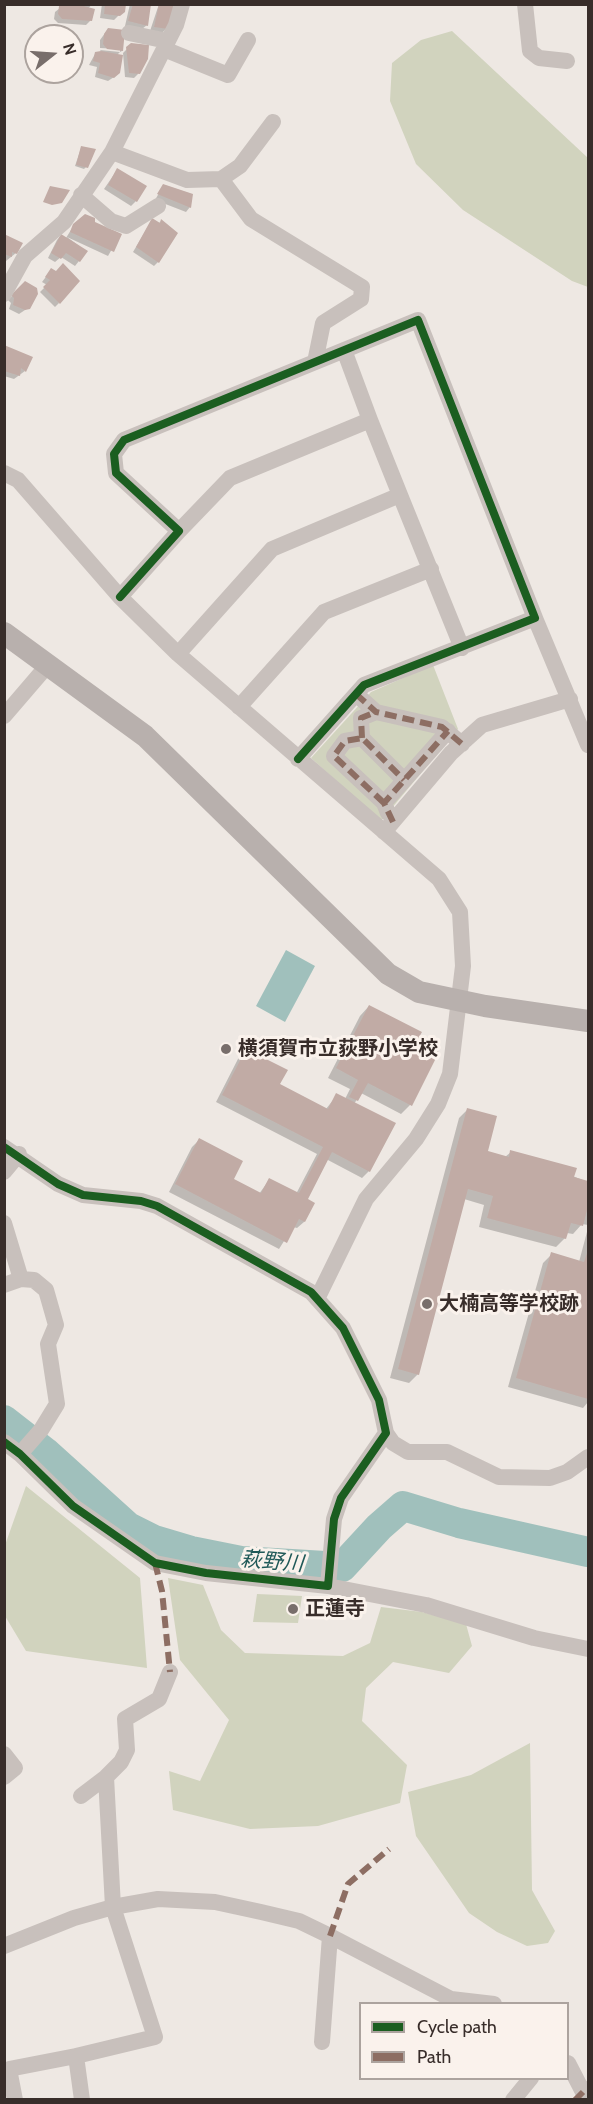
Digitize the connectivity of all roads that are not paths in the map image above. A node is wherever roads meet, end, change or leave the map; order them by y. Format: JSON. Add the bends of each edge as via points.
{"nodes":[{"id":1,"x":182,"y":4,"type":"edge"},
{"id":2,"x":525,"y":4,"type":"edge"},
{"id":3,"x":129,"y":33,"type":"dead end"},
{"id":4,"x":248,"y":40,"type":"dead end"},
{"id":5,"x":166,"y":45,"type":"junction"},
{"id":6,"x":567,"y":61,"type":"dead end"},
{"id":7,"x":273,"y":122,"type":"dead end"},
{"id":8,"x":112,"y":152,"type":"junction"},
{"id":9,"x":221,"y":179,"type":"junction"},
{"id":10,"x":81,"y":195,"type":"junction"},
{"id":11,"x":158,"y":206,"type":"dead end"},
{"id":12,"x":4,"y":294,"type":"edge"},
{"id":13,"x":344,"y":350,"type":"junction"},
{"id":14,"x":315,"y":362,"type":"junction"},
{"id":15,"x":370,"y":420,"type":"junction"},
{"id":16,"x":4,"y":473,"type":"edge"},
{"id":17,"x":400,"y":495,"type":"junction"},
{"id":18,"x":179,"y":531,"type":"junction"},
{"id":19,"x":431,"y":569,"type":"junction"},
{"id":20,"x":120,"y":597,"type":"junction"},
{"id":21,"x":535,"y":618,"type":"junction"},
{"id":22,"x":4,"y":633,"type":"edge"},
{"id":23,"x":462,"y":648,"type":"junction"},
{"id":24,"x":178,"y":654,"type":"junction"},
{"id":25,"x":47,"y":666,"type":"junction"},
{"id":26,"x":356,"y":694,"type":"junction"},
{"id":27,"x":570,"y":699,"type":"junction"},
{"id":28,"x":239,"y":707,"type":"junction"},
{"id":29,"x":376,"y":712,"type":"junction"},
{"id":30,"x":4,"y":716,"type":"edge"},
{"id":31,"x":448,"y":730,"type":"junction"},
{"id":32,"x":362,"y":738,"type":"junction"},
{"id":33,"x":462,"y":744,"type":"junction"},
{"id":34,"x":588,"y":745,"type":"edge"},
{"id":35,"x":298,"y":759,"type":"junction"},
{"id":36,"x":404,"y":780,"type":"junction"},
{"id":37,"x":384,"y":803,"type":"junction"},
{"id":38,"x":389,"y":827,"type":"junction"},
{"id":39,"x":457,"y":1000,"type":"junction"},
{"id":40,"x":588,"y":1022,"type":"edge"},
{"id":41,"x":12,"y":1150,"type":"edge"},
{"id":42,"x":4,"y":1172,"type":"edge"},
{"id":43,"x":4,"y":1223,"type":"edge"},
{"id":44,"x":13,"y":1282,"type":"edge"},
{"id":45,"x":317,"y":1299,"type":"junction"},
{"id":46,"x":386,"y":1433,"type":"junction"},
{"id":47,"x":4,"y":1442,"type":"edge"},
{"id":48,"x":24,"y":1450,"type":"junction"},
{"id":49,"x":588,"y":1457,"type":"edge"},
{"id":50,"x":328,"y":1586,"type":"junction"},
{"id":51,"x":588,"y":1649,"type":"edge"},
{"id":52,"x":170,"y":1672,"type":"dead end"},
{"id":53,"x":4,"y":1754,"type":"edge"},
{"id":54,"x":4,"y":1777,"type":"edge"},
{"id":55,"x":106,"y":1777,"type":"junction"},
{"id":56,"x":81,"y":1796,"type":"dead end"},
{"id":57,"x":113,"y":1907,"type":"junction"},
{"id":58,"x":330,"y":1936,"type":"junction"},
{"id":59,"x":4,"y":1946,"type":"edge"},
{"id":60,"x":477,"y":2002,"type":"edge"},
{"id":61,"x":322,"y":2042,"type":"dead end"},
{"id":62,"x":76,"y":2056,"type":"junction"},
{"id":63,"x":569,"y":2067,"type":"edge"},
{"id":64,"x":530,"y":2080,"type":"edge"},
{"id":65,"x":587,"y":2091,"type":"edge"},
{"id":66,"x":15,"y":2100,"type":"edge"},
{"id":67,"x":82,"y":2100,"type":"edge"},
{"id":68,"x":513,"y":2100,"type":"edge"}],
"edges":[{"from":1,"to":5,"type":"street"},
{"from":2,"to":6,"type":"street","via":[[530,51],[539,58]]},
{"from":3,"to":5,"type":"street"},
{"from":4,"to":5,"type":"street","via":[[228,75]]},
{"from":5,"to":8,"type":"street"},
{"from":7,"to":9,"type":"street","via":[[240,166]]},
{"from":8,"to":9,"type":"street","via":[[187,180]]},
{"from":8,"to":10,"type":"street"},
{"from":9,"to":14,"type":"street","via":[[251,219],[362,287],[361,299],[323,323]]},
{"from":10,"to":11,"type":"street","via":[[111,221],[126,226]]},
{"from":10,"to":12,"type":"street","via":[[63,222],[25,256]]},
{"from":13,"to":14,"type":"street"},
{"from":13,"to":15,"type":"street"},
{"from":13,"to":21,"type":"street","via":[[418,320]]},
{"from":14,"to":18,"type":"street","via":[[124,440],[114,454],[116,473]]},
{"from":15,"to":17,"type":"street"},
{"from":15,"to":18,"type":"street","via":[[230,478]]},
{"from":16,"to":20,"type":"street","via":[[18,480]]},
{"from":17,"to":19,"type":"street"},
{"from":17,"to":24,"type":"street","via":[[272,549]]},
{"from":18,"to":20,"type":"street"},
{"from":19,"to":23,"type":"street"},
{"from":19,"to":28,"type":"street","via":[[324,612]]},
{"from":20,"to":24,"type":"street"},
{"from":21,"to":23,"type":"street"},
{"from":21,"to":27,"type":"street"},
{"from":22,"to":25,"type":"street"},
{"from":23,"to":26,"type":"street","via":[[364,685]]},
{"from":24,"to":28,"type":"street"},
{"from":25,"to":30,"type":"street"},
{"from":25,"to":39,"type":"street","via":[[146,736],[388,974],[419,992]]},
{"from":26,"to":29,"type":"street"},
{"from":26,"to":35,"type":"street"},
{"from":27,"to":33,"type":"street","via":[[482,725]]},
{"from":27,"to":34,"type":"street"},
{"from":28,"to":35,"type":"street"},
{"from":29,"to":31,"type":"street"},
{"from":29,"to":32,"type":"street","via":[[361,718]]},
{"from":31,"to":33,"type":"street"},
{"from":31,"to":36,"type":"street"},
{"from":32,"to":36,"type":"street"},
{"from":32,"to":37,"type":"street","via":[[345,741],[334,756]]},
{"from":33,"to":38,"type":"street"},
{"from":35,"to":38,"type":"street"},
{"from":36,"to":37,"type":"street"},
{"from":37,"to":38,"type":"street"},
{"from":38,"to":39,"type":"street","via":[[439,879],[460,912],[463,966]]},
{"from":39,"to":40,"type":"street"},
{"from":39,"to":45,"type":"street","via":[[450,1074],[438,1104],[416,1139],[366,1199]]},
{"from":41,"to":42,"type":"street"},
{"from":41,"to":45,"type":"street","via":[[58,1184],[83,1195],[158,1206],[311,1292]]},
{"from":43,"to":44,"type":"street"},
{"from":44,"to":48,"type":"street","via":[[34,1280],[46,1290],[56,1325],[48,1344],[57,1404]]},
{"from":45,"to":46,"type":"street","via":[[343,1328],[379,1400]]},
{"from":46,"to":49,"type":"street","via":[[408,1452],[447,1452],[499,1477],[550,1478]]},
{"from":46,"to":50,"type":"street","via":[[341,1498],[334,1519]]},
{"from":47,"to":48,"type":"street"},
{"from":48,"to":50,"type":"street","via":[[73,1506],[155,1563],[206,1573]]},
{"from":50,"to":51,"type":"street","via":[[426,1605],[534,1638]]},
{"from":52,"to":55,"type":"street","via":[[159,1699],[125,1719],[128,1750]]},
{"from":53,"to":54,"type":"street","via":[[15,1768]]},
{"from":55,"to":56,"type":"street"},
{"from":55,"to":57,"type":"street"},
{"from":57,"to":58,"type":"street","via":[[158,1899],[215,1902],[298,1922]]},
{"from":57,"to":59,"type":"street"},
{"from":57,"to":62,"type":"street","via":[[155,2037]]},
{"from":58,"to":60,"type":"street","via":[[451,1999]]},
{"from":58,"to":61,"type":"street"},
{"from":62,"to":66,"type":"street","via":[[9,2069]]},
{"from":62,"to":67,"type":"street"},
{"from":63,"to":65,"type":"street"},
{"from":64,"to":68,"type":"street"}]}
